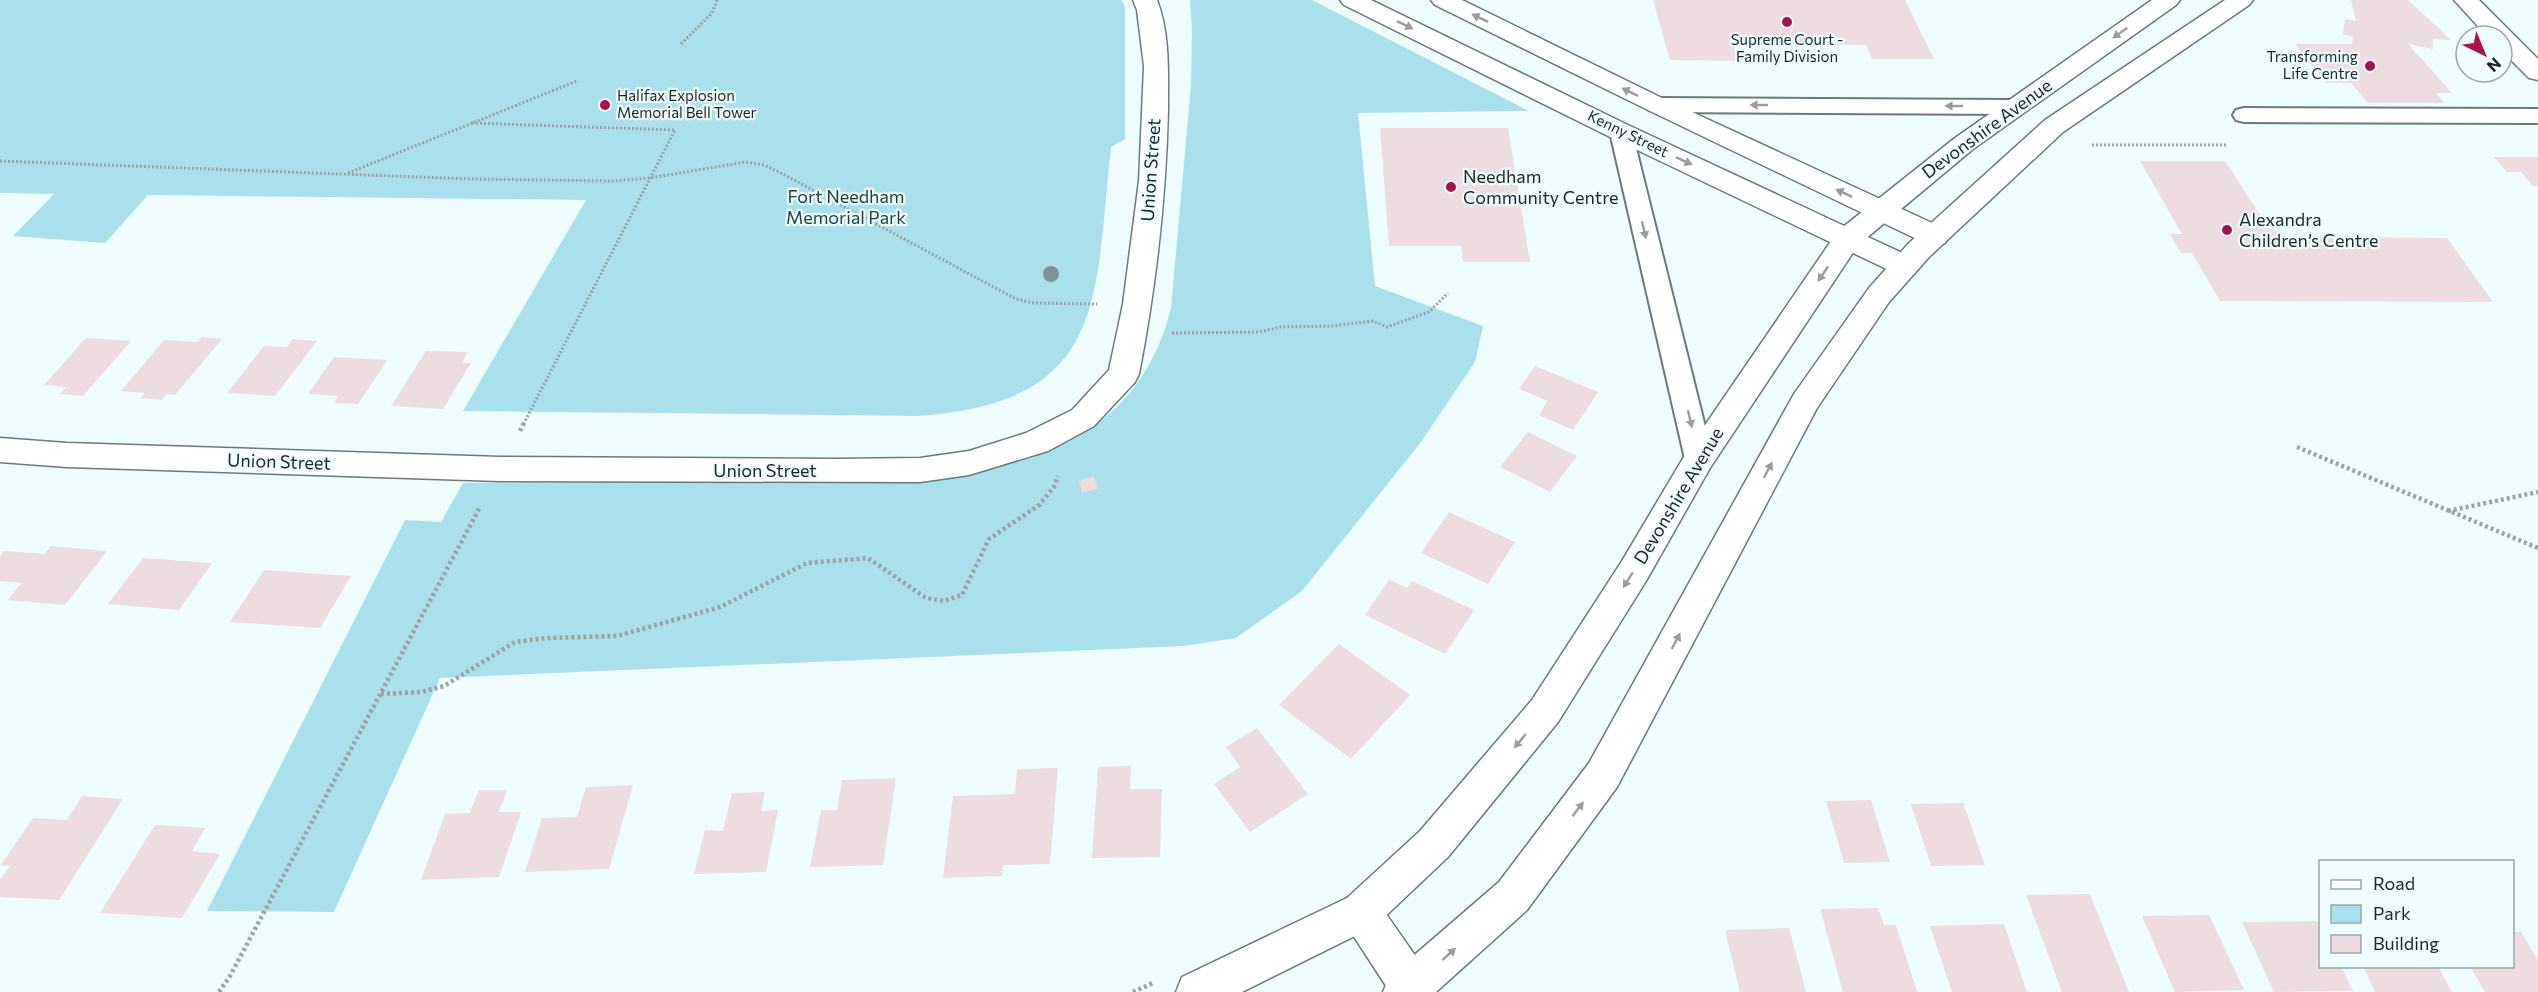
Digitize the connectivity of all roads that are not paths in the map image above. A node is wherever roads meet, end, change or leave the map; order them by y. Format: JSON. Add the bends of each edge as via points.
{"nodes":[{"id":1,"x":1145,"y":0,"type":"edge"},
{"id":2,"x":1352,"y":0,"type":"edge"},
{"id":3,"x":1443,"y":0,"type":"edge"},
{"id":4,"x":2168,"y":0,"type":"edge"},
{"id":5,"x":2241,"y":0,"type":"edge"},
{"id":6,"x":2466,"y":0,"type":"edge"},
{"id":7,"x":2490,"y":24,"type":"edge"},
{"id":8,"x":2514,"y":48,"type":"edge"},
{"id":9,"x":2538,"y":73,"type":"edge"},
{"id":10,"x":1657,"y":105,"type":"junction"},
{"id":11,"x":2013,"y":107,"type":"junction"},
{"id":12,"x":2244,"y":115,"type":"dead end"},
{"id":13,"x":2538,"y":116,"type":"edge"},
{"id":14,"x":1621,"y":132,"type":"junction"},
{"id":15,"x":1879,"y":210,"type":"junction"},
{"id":16,"x":1935,"y":236,"type":"junction"},
{"id":17,"x":1848,"y":238,"type":"junction"},
{"id":18,"x":1905,"y":266,"type":"junction"},
{"id":19,"x":0,"y":450,"type":"edge"},
{"id":20,"x":1700,"y":459,"type":"junction"},
{"id":21,"x":1361,"y":912,"type":"junction"},
{"id":22,"x":1410,"y":990,"type":"edge"},
{"id":23,"x":1197,"y":992,"type":"edge"}],
"edges":[{"from":1,"to":19,"type":"street","name":"Union Street","via":[[1156,66],[1153,181],[1124,374],[1083,418],[1037,442],[969,463],[920,470],[500,469]]},
{"from":2,"to":14,"type":"street","name":"Kenny Street","one_way":true},
{"from":10,"to":3,"type":"street","one_way":true},
{"from":4,"to":11,"type":"street","name":"Devonshire Avenue","one_way":true},
{"from":5,"to":16,"type":"street","name":"Devonshire Avenue","via":[[2054,126]]},
{"from":6,"to":7,"type":"street"},
{"from":8,"to":9,"type":"street"},
{"from":11,"to":10,"type":"lane","one_way":true},
{"from":10,"to":14,"type":"street"},
{"from":15,"to":10,"type":"street","one_way":true},
{"from":11,"to":15,"type":"street","name":"Devonshire Avenue"},
{"from":12,"to":13,"type":"lane"},
{"from":14,"to":17,"type":"street","name":"Kenny Street","one_way":true},
{"from":14,"to":20,"type":"lane","one_way":true},
{"from":15,"to":16,"type":"street"},
{"from":15,"to":17,"type":"street","name":"Devonshire Avenue"},
{"from":16,"to":18,"type":"street","name":"Devonshire Avenue"},
{"from":17,"to":18,"type":"street","name":"Kenny Street"},
{"from":17,"to":20,"type":"street","name":"Devonshire Avenue","one_way":true},
{"from":22,"to":18,"type":"street","name":"Devonshire Avenue","one_way":true,"via":[[1513,896],[1603,775],[1805,402],[1879,295]]},
{"from":20,"to":21,"type":"street","name":"Devonshire Avenue","one_way":true,"via":[[1545,711],[1434,844]]},
{"from":21,"to":22,"type":"street"},
{"from":21,"to":23,"type":"street","name":"Devonshire Avenue"}]}
